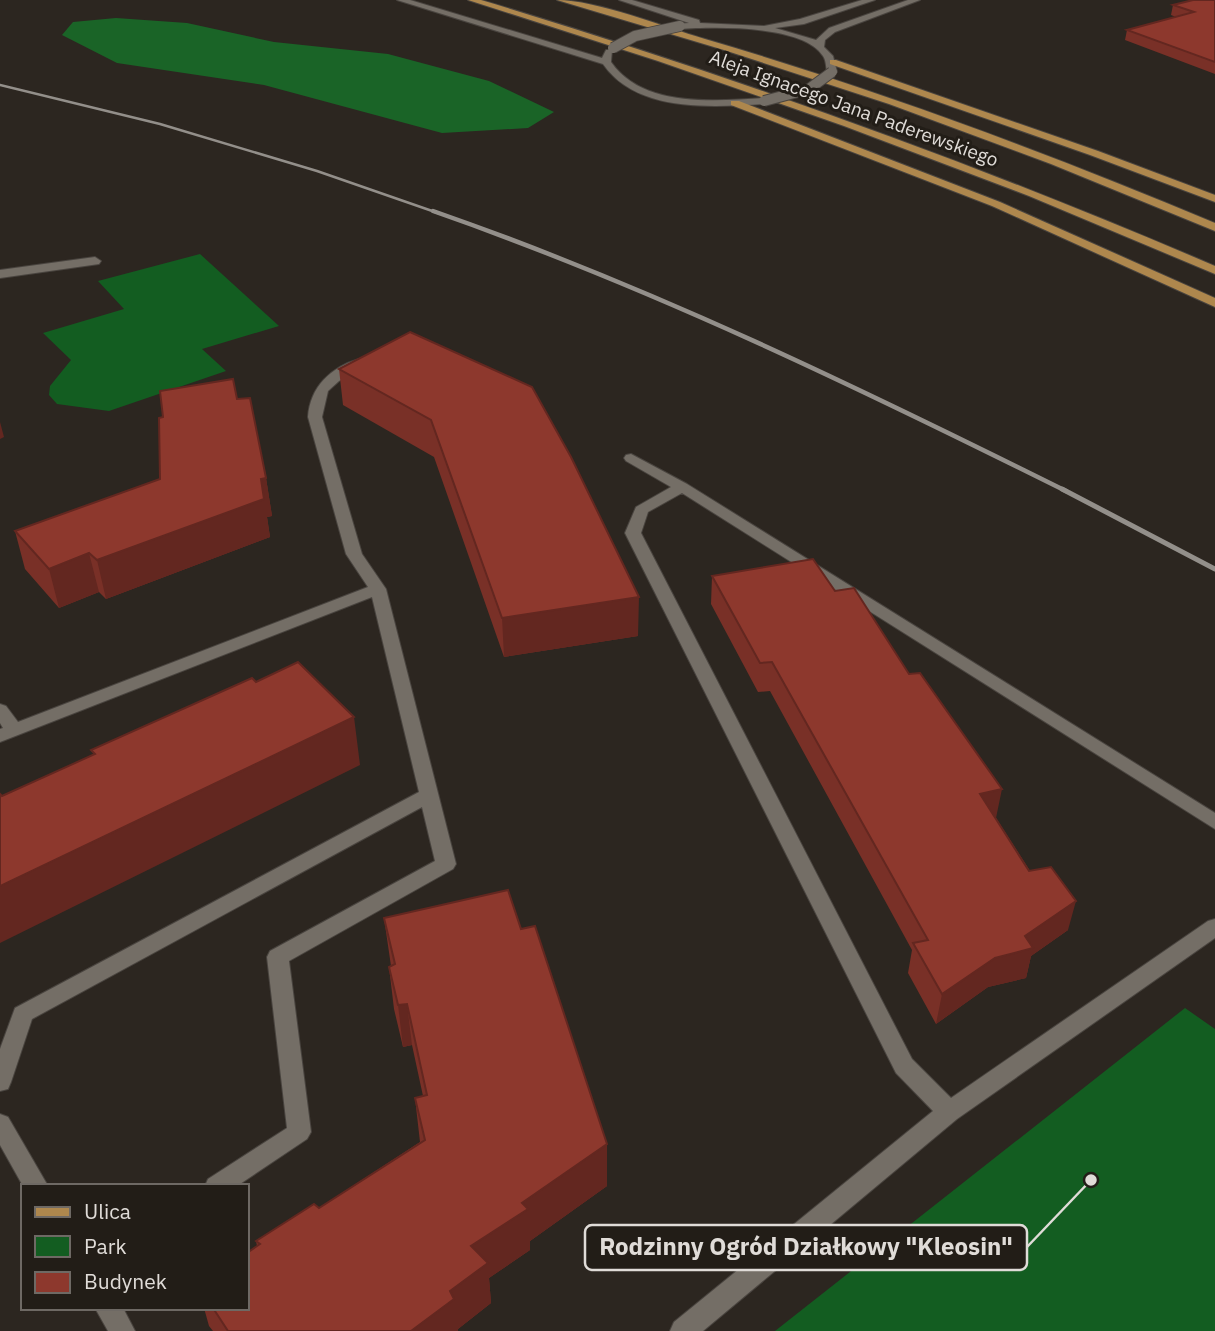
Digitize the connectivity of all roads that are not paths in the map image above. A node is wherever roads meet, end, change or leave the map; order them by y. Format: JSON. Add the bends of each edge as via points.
{"nodes":[{"id":1,"x":401,"y":0,"type":"edge"},
{"id":2,"x":472,"y":0,"type":"edge"},
{"id":3,"x":561,"y":0,"type":"edge"},
{"id":4,"x":623,"y":0,"type":"edge"},
{"id":5,"x":871,"y":0,"type":"edge"},
{"id":6,"x":916,"y":0,"type":"edge"},
{"id":7,"x":706,"y":24,"type":"junction"},
{"id":8,"x":741,"y":26,"type":"junction"},
{"id":9,"x":819,"y":47,"type":"junction"},
{"id":10,"x":606,"y":62,"type":"junction"},
{"id":11,"x":832,"y":67,"type":"junction"},
{"id":12,"x":735,"y":103,"type":"junction"},
{"id":13,"x":1215,"y":199,"type":"edge"},
{"id":14,"x":1215,"y":227,"type":"edge"},
{"id":15,"x":95,"y":261,"type":"dead end"},
{"id":16,"x":1215,"y":270,"type":"edge"},
{"id":17,"x":0,"y":274,"type":"edge"},
{"id":18,"x":1215,"y":303,"type":"edge"},
{"id":19,"x":375,"y":354,"type":"edge"},
{"id":20,"x":631,"y":458,"type":"dead end"},
{"id":21,"x":682,"y":487,"type":"junction"},
{"id":22,"x":378,"y":589,"type":"junction"},
{"id":23,"x":0,"y":710,"type":"edge"},
{"id":24,"x":8,"y":734,"type":"edge"},
{"id":25,"x":429,"y":795,"type":"junction"},
{"id":26,"x":1215,"y":822,"type":"edge"},
{"id":27,"x":1215,"y":927,"type":"edge"},
{"id":28,"x":0,"y":1082,"type":"edge"},
{"id":29,"x":949,"y":1112,"type":"junction"},
{"id":30,"x":0,"y":1124,"type":"edge"},
{"id":31,"x":35,"y":1184,"type":"edge"},
{"id":32,"x":220,"y":1184,"type":"edge"},
{"id":33,"x":109,"y":1310,"type":"edge"},
{"id":34,"x":122,"y":1331,"type":"edge"},
{"id":35,"x":683,"y":1331,"type":"edge"}],
"edges":[{"from":1,"to":10,"type":"street"},
{"from":2,"to":16,"type":"main road","name":"Aleja Ignacego Jana Paderewskiego","via":[[803,105]]},
{"from":3,"to":14,"type":"main road","name":"Aleja Ignacego Jana Paderewskiego","via":[[844,85],[1017,147]]},
{"from":4,"to":7,"type":"street"},
{"from":5,"to":8,"type":"street","via":[[801,22]]},
{"from":6,"to":9,"type":"street","via":[[832,30]]},
{"from":7,"to":8,"type":"street"},
{"from":7,"to":10,"type":"street","bridge":true,"via":[[635,36],[613,48]]},
{"from":8,"to":9,"type":"street","via":[[786,34]]},
{"from":9,"to":11,"type":"street"},
{"from":10,"to":12,"type":"street","via":[[610,73],[644,92]]},
{"from":11,"to":12,"type":"street","bridge":true,"via":[[824,81],[809,90]]},
{"from":11,"to":13,"type":"main road","via":[[1094,153]]},
{"from":12,"to":18,"type":"main road","via":[[996,204]]},
{"from":15,"to":17,"type":"street"},
{"from":19,"to":22,"type":"street","via":[[331,378],[319,390],[315,417],[354,554]]},
{"from":20,"to":21,"type":"street"},
{"from":21,"to":26,"type":"street"},
{"from":21,"to":29,"type":"street","via":[[642,510],[633,533],[904,1066]]},
{"from":22,"to":24,"type":"street"},
{"from":22,"to":25,"type":"street"},
{"from":23,"to":24,"type":"street"},
{"from":25,"to":28,"type":"street","via":[[23,1014]]},
{"from":25,"to":32,"type":"street","via":[[446,864],[278,957],[299,1132]]},
{"from":27,"to":29,"type":"street"},
{"from":29,"to":35,"type":"street"},
{"from":30,"to":31,"type":"street"},
{"from":33,"to":34,"type":"street"}]}
